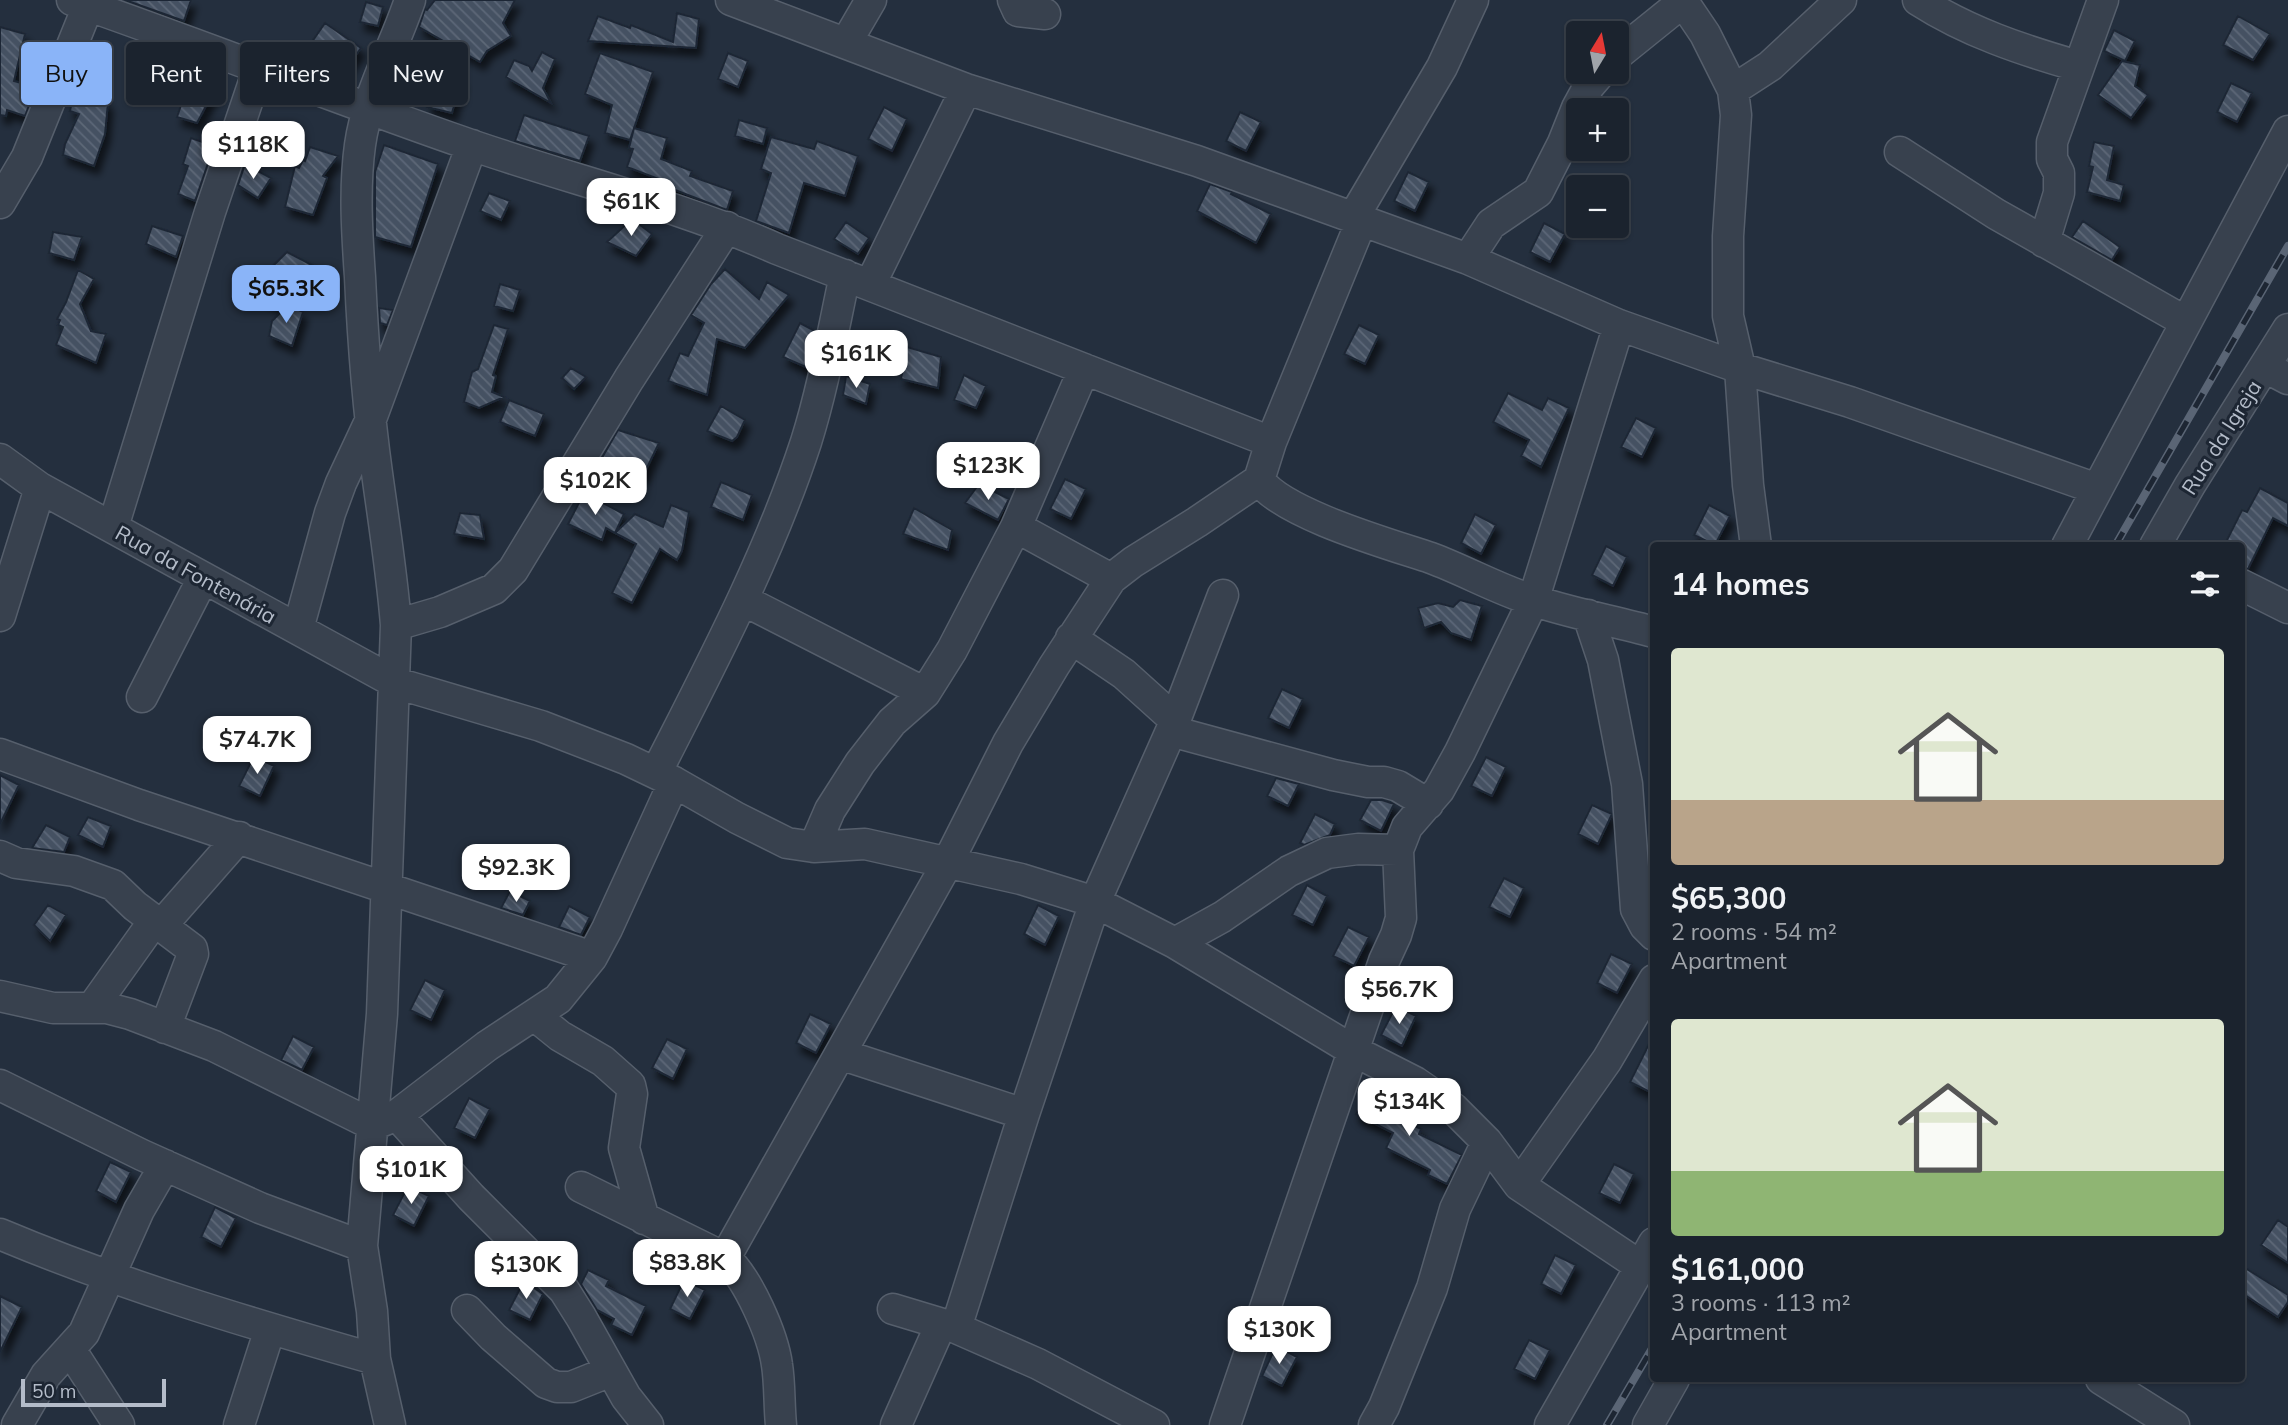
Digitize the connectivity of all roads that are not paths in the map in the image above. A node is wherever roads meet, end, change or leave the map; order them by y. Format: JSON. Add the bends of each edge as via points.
{"nodes":[{"id":1,"x":410,"y":0,"type":"edge"},
{"id":2,"x":731,"y":0,"type":"edge"},
{"id":3,"x":871,"y":0,"type":"edge"},
{"id":4,"x":1013,"y":0,"type":"edge"},
{"id":5,"x":1473,"y":0,"type":"edge"},
{"id":6,"x":1683,"y":0,"type":"edge"},
{"id":7,"x":1841,"y":0,"type":"edge"},
{"id":8,"x":1918,"y":0,"type":"edge"},
{"id":9,"x":2104,"y":0,"type":"edge"},
{"id":10,"x":80,"y":3,"type":"edge"},
{"id":11,"x":1045,"y":14,"type":"dead end"},
{"id":12,"x":846,"y":43,"type":"junction"},
{"id":13,"x":1629,"y":45,"type":"edge"},
{"id":14,"x":240,"y":60,"type":"edge"},
{"id":15,"x":2078,"y":66,"type":"junction"},
{"id":16,"x":1593,"y":84,"type":"edge"},
{"id":17,"x":966,"y":89,"type":"junction"},
{"id":18,"x":1732,"y":90,"type":"junction"},
{"id":19,"x":355,"y":102,"type":"edge"},
{"id":20,"x":246,"y":105,"type":"edge"},
{"id":21,"x":368,"y":107,"type":"junction"},
{"id":22,"x":2288,"y":131,"type":"edge"},
{"id":23,"x":472,"y":145,"type":"junction"},
{"id":24,"x":1900,"y":152,"type":"dead end"},
{"id":25,"x":0,"y":203,"type":"edge"},
{"id":26,"x":1357,"y":220,"type":"junction"},
{"id":27,"x":727,"y":227,"type":"junction"},
{"id":28,"x":2044,"y":242,"type":"junction"},
{"id":29,"x":1468,"y":259,"type":"junction"},
{"id":30,"x":857,"y":280,"type":"junction"},
{"id":31,"x":2186,"y":322,"type":"junction"},
{"id":32,"x":1619,"y":325,"type":"junction"},
{"id":33,"x":2288,"y":329,"type":"edge"},
{"id":34,"x":1740,"y":368,"type":"junction"},
{"id":35,"x":1084,"y":369,"type":"junction"},
{"id":36,"x":2276,"y":373,"type":"edge"},
{"id":37,"x":371,"y":419,"type":"junction"},
{"id":38,"x":1270,"y":442,"type":"junction"},
{"id":39,"x":0,"y":459,"type":"edge"},
{"id":40,"x":1259,"y":480,"type":"junction"},
{"id":41,"x":40,"y":488,"type":"junction"},
{"id":42,"x":2097,"y":489,"type":"junction"},
{"id":43,"x":113,"y":527,"type":"junction"},
{"id":44,"x":1016,"y":527,"type":"junction"},
{"id":45,"x":1755,"y":542,"type":"edge"},
{"id":46,"x":2069,"y":542,"type":"edge"},
{"id":47,"x":2161,"y":542,"type":"edge"},
{"id":48,"x":203,"y":578,"type":"junction"},
{"id":49,"x":1111,"y":579,"type":"junction"},
{"id":50,"x":2245,"y":586,"type":"edge"},
{"id":51,"x":1223,"y":595,"type":"dead end"},
{"id":52,"x":743,"y":600,"type":"junction"},
{"id":53,"x":1533,"y":601,"type":"junction"},
{"id":54,"x":2288,"y":608,"type":"edge"},
{"id":55,"x":1588,"y":615,"type":"junction"},
{"id":56,"x":0,"y":616,"type":"edge"},
{"id":57,"x":396,"y":625,"type":"junction"},
{"id":58,"x":298,"y":629,"type":"junction"},
{"id":59,"x":1650,"y":631,"type":"edge"},
{"id":60,"x":1071,"y":638,"type":"junction"},
{"id":61,"x":396,"y":683,"type":"junction"},
{"id":62,"x":925,"y":693,"type":"junction"},
{"id":63,"x":142,"y":697,"type":"dead end"},
{"id":64,"x":1173,"y":726,"type":"junction"},
{"id":65,"x":0,"y":754,"type":"edge"},
{"id":66,"x":665,"y":777,"type":"junction"},
{"id":67,"x":1428,"y":804,"type":"junction"},
{"id":68,"x":239,"y":837,"type":"junction"},
{"id":69,"x":814,"y":847,"type":"junction"},
{"id":70,"x":1398,"y":850,"type":"junction"},
{"id":71,"x":0,"y":856,"type":"edge"},
{"id":72,"x":948,"y":862,"type":"junction"},
{"id":73,"x":387,"y":888,"type":"junction"},
{"id":74,"x":1095,"y":902,"type":"junction"},
{"id":75,"x":157,"y":923,"type":"junction"},
{"id":76,"x":1650,"y":930,"type":"edge"},
{"id":77,"x":1175,"y":943,"type":"junction"},
{"id":78,"x":592,"y":957,"type":"junction"},
{"id":79,"x":1650,"y":986,"type":"edge"},
{"id":80,"x":0,"y":996,"type":"edge"},
{"id":81,"x":92,"y":1008,"type":"junction"},
{"id":82,"x":534,"y":1015,"type":"junction"},
{"id":83,"x":165,"y":1028,"type":"junction"},
{"id":84,"x":1354,"y":1051,"type":"junction"},
{"id":85,"x":840,"y":1054,"type":"junction"},
{"id":86,"x":0,"y":1085,"type":"edge"},
{"id":87,"x":1024,"y":1114,"type":"junction"},
{"id":88,"x":385,"y":1120,"type":"junction"},
{"id":89,"x":1487,"y":1142,"type":"junction"},
{"id":90,"x":165,"y":1165,"type":"junction"},
{"id":91,"x":1519,"y":1185,"type":"junction"},
{"id":92,"x":581,"y":1187,"type":"dead end"},
{"id":93,"x":644,"y":1219,"type":"junction"},
{"id":94,"x":0,"y":1234,"type":"edge"},
{"id":95,"x":362,"y":1245,"type":"junction"},
{"id":96,"x":1647,"y":1255,"type":"edge"},
{"id":97,"x":725,"y":1258,"type":"junction"},
{"id":98,"x":110,"y":1275,"type":"junction"},
{"id":99,"x":892,"y":1309,"type":"dead end"},
{"id":100,"x":467,"y":1310,"type":"dead end"},
{"id":101,"x":948,"y":1326,"type":"junction"},
{"id":102,"x":270,"y":1329,"type":"junction"},
{"id":103,"x":70,"y":1349,"type":"junction"},
{"id":104,"x":375,"y":1359,"type":"junction"},
{"id":105,"x":611,"y":1371,"type":"junction"},
{"id":106,"x":1672,"y":1382,"type":"edge"},
{"id":107,"x":2106,"y":1382,"type":"edge"},
{"id":108,"x":387,"y":1420,"type":"edge"},
{"id":109,"x":17,"y":1425,"type":"edge"},
{"id":110,"x":119,"y":1425,"type":"edge"},
{"id":111,"x":239,"y":1425,"type":"edge"},
{"id":112,"x":648,"y":1425,"type":"edge"},
{"id":113,"x":780,"y":1425,"type":"edge"},
{"id":114,"x":897,"y":1425,"type":"edge"},
{"id":115,"x":1154,"y":1425,"type":"edge"},
{"id":116,"x":1226,"y":1425,"type":"edge"},
{"id":117,"x":1374,"y":1425,"type":"edge"},
{"id":118,"x":1550,"y":1425,"type":"edge"},
{"id":119,"x":1648,"y":1425,"type":"edge"},
{"id":120,"x":2174,"y":1425,"type":"edge"}],
"edges":[{"from":1,"to":21,"type":"street"},
{"from":2,"to":12,"type":"street"},
{"from":3,"to":12,"type":"street"},
{"from":4,"to":11,"type":"street","via":[[1018,10]]},
{"from":5,"to":26,"type":"street","via":[[1442,68]]},
{"from":6,"to":13,"type":"street"},
{"from":6,"to":18,"type":"street","via":[[1705,33]]},
{"from":7,"to":18,"type":"street","via":[[1770,65]]},
{"from":8,"to":15,"type":"street","via":[[1978,33]]},
{"from":9,"to":15,"type":"street"},
{"from":10,"to":14,"type":"street"},
{"from":10,"to":25,"type":"street","via":[[27,157]]},
{"from":12,"to":17,"type":"street"},
{"from":15,"to":28,"type":"street","via":[[2052,142],[2059,193]]},
{"from":16,"to":29,"type":"street","via":[[1538,192],[1491,224]]},
{"from":17,"to":26,"type":"street","via":[[1197,161]]},
{"from":17,"to":30,"type":"street"},
{"from":18,"to":34,"type":"street","via":[[1737,115],[1728,236],[1728,316]]},
{"from":19,"to":21,"type":"street"},
{"from":20,"to":43,"type":"street"},
{"from":21,"to":23,"type":"street"},
{"from":21,"to":37,"type":"street","via":[[360,145],[357,233]]},
{"from":22,"to":31,"type":"street"},
{"from":23,"to":27,"type":"street"},
{"from":23,"to":37,"type":"street"},
{"from":24,"to":28,"type":"street"},
{"from":26,"to":29,"type":"street"},
{"from":26,"to":38,"type":"street"},
{"from":27,"to":30,"type":"street"},
{"from":27,"to":57,"type":"street","via":[[513,570],[494,589]]},
{"from":28,"to":31,"type":"street"},
{"from":29,"to":32,"type":"street"},
{"from":30,"to":35,"type":"street"},
{"from":30,"to":52,"type":"street","via":[[806,441]]},
{"from":31,"to":42,"type":"street"},
{"from":32,"to":34,"type":"street"},
{"from":32,"to":53,"type":"street"},
{"from":33,"to":36,"type":"street","name":"Rua da Igreja"},
{"from":34,"to":42,"type":"street"},
{"from":34,"to":45,"type":"street"},
{"from":35,"to":38,"type":"street"},
{"from":35,"to":44,"type":"street"},
{"from":36,"to":47,"type":"street","name":"Rua da Igreja","via":[[2190,485]]},
{"from":37,"to":57,"type":"street"},
{"from":37,"to":58,"type":"street","via":[[330,513]]},
{"from":38,"to":40,"type":"street"},
{"from":39,"to":41,"type":"street","name":"Rua da Fontenária"},
{"from":40,"to":49,"type":"street"},
{"from":40,"to":53,"type":"street","via":[[1280,499],[1353,533],[1434,559]]},
{"from":41,"to":43,"type":"street","name":"Rua da Fontenária"},
{"from":41,"to":56,"type":"street"},
{"from":42,"to":46,"type":"street"},
{"from":43,"to":48,"type":"street","name":"Rua da Fontenária"},
{"from":44,"to":49,"type":"street"},
{"from":44,"to":62,"type":"street"},
{"from":48,"to":58,"type":"street","name":"Rua da Fontenária"},
{"from":48,"to":63,"type":"street"},
{"from":49,"to":60,"type":"street"},
{"from":50,"to":54,"type":"street"},
{"from":51,"to":64,"type":"street"},
{"from":52,"to":62,"type":"street"},
{"from":52,"to":66,"type":"street"},
{"from":53,"to":55,"type":"street"},
{"from":53,"to":67,"type":"street","via":[[1460,752]]},
{"from":55,"to":59,"type":"street"},
{"from":55,"to":76,"type":"street","via":[[1603,660],[1627,784],[1636,909]]},
{"from":57,"to":61,"type":"street"},
{"from":58,"to":61,"type":"street","name":"Rua da Fontenária"},
{"from":60,"to":64,"type":"street","via":[[1124,674]]},
{"from":60,"to":72,"type":"street","via":[[1008,743]]},
{"from":61,"to":66,"type":"street","name":"Rua da Fontenária","via":[[541,726]]},
{"from":61,"to":73,"type":"street"},
{"from":62,"to":69,"type":"street","via":[[892,722],[860,763],[830,810]]},
{"from":64,"to":67,"type":"street","via":[[1333,775],[1398,786]]},
{"from":64,"to":74,"type":"street"},
{"from":65,"to":68,"type":"street"},
{"from":66,"to":69,"type":"street","name":"Rua da Fontenária","via":[[787,843]]},
{"from":66,"to":78,"type":"street"},
{"from":67,"to":70,"type":"street","via":[[1407,827]]},
{"from":68,"to":73,"type":"street"},
{"from":68,"to":75,"type":"street"},
{"from":69,"to":72,"type":"street","name":"Rua da Fontenária","via":[[865,844]]},
{"from":70,"to":77,"type":"street","via":[[1327,853],[1289,871]]},
{"from":70,"to":84,"type":"street","via":[[1401,918]]},
{"from":71,"to":75,"type":"street","via":[[99,878]]},
{"from":72,"to":74,"type":"street","name":"Rua da Fontenária"},
{"from":72,"to":85,"type":"street"},
{"from":73,"to":78,"type":"street"},
{"from":73,"to":88,"type":"street","via":[[382,1014]]},
{"from":74,"to":77,"type":"street","name":"Rua da Fontenária"},
{"from":74,"to":87,"type":"street"},
{"from":75,"to":81,"type":"street"},
{"from":75,"to":83,"type":"street","via":[[188,944],[193,954]]},
{"from":77,"to":84,"type":"street","name":"Rua da Fontenária"},
{"from":78,"to":82,"type":"street","via":[[558,999]]},
{"from":79,"to":91,"type":"street","via":[[1608,1060]]},
{"from":80,"to":81,"type":"street","via":[[53,1008]]},
{"from":81,"to":83,"type":"street","via":[[107,1007]]},
{"from":82,"to":88,"type":"street"},
{"from":82,"to":93,"type":"street","via":[[630,1085],[624,1148]]},
{"from":83,"to":88,"type":"street"},
{"from":84,"to":89,"type":"street","name":"Rua da Fontenária","via":[[1425,1088]]},
{"from":84,"to":116,"type":"street"},
{"from":85,"to":87,"type":"street"},
{"from":85,"to":97,"type":"street"},
{"from":86,"to":90,"type":"street"},
{"from":87,"to":101,"type":"street"},
{"from":88,"to":95,"type":"street"},
{"from":88,"to":105,"type":"street","via":[[564,1290]]},
{"from":89,"to":91,"type":"street","name":"Rua da Fontenária"},
{"from":89,"to":117,"type":"street","via":[[1455,1209],[1432,1288]]},
{"from":90,"to":95,"type":"street","via":[[260,1208]]},
{"from":90,"to":98,"type":"street"},
{"from":91,"to":96,"type":"street","name":"Rua da Fontenária"},
{"from":92,"to":93,"type":"street"},
{"from":93,"to":97,"type":"street"},
{"from":94,"to":98,"type":"street"},
{"from":95,"to":104,"type":"street"},
{"from":96,"to":118,"type":"street"},
{"from":97,"to":113,"type":"street","via":[[735,1266],[757,1304],[777,1363]]},
{"from":98,"to":102,"type":"street"},
{"from":98,"to":103,"type":"street","via":[[84,1333]]},
{"from":99,"to":101,"type":"street"},
{"from":100,"to":105,"type":"street","via":[[546,1383],[571,1388]]},
{"from":101,"to":114,"type":"street"},
{"from":101,"to":115,"type":"street","via":[[1038,1364]]},
{"from":102,"to":104,"type":"street"},
{"from":102,"to":111,"type":"street"},
{"from":103,"to":109,"type":"street","via":[[46,1375]]},
{"from":103,"to":110,"type":"street"},
{"from":104,"to":108,"type":"street"},
{"from":105,"to":112,"type":"street"},
{"from":106,"to":119,"type":"street"},
{"from":107,"to":120,"type":"street"}]}
